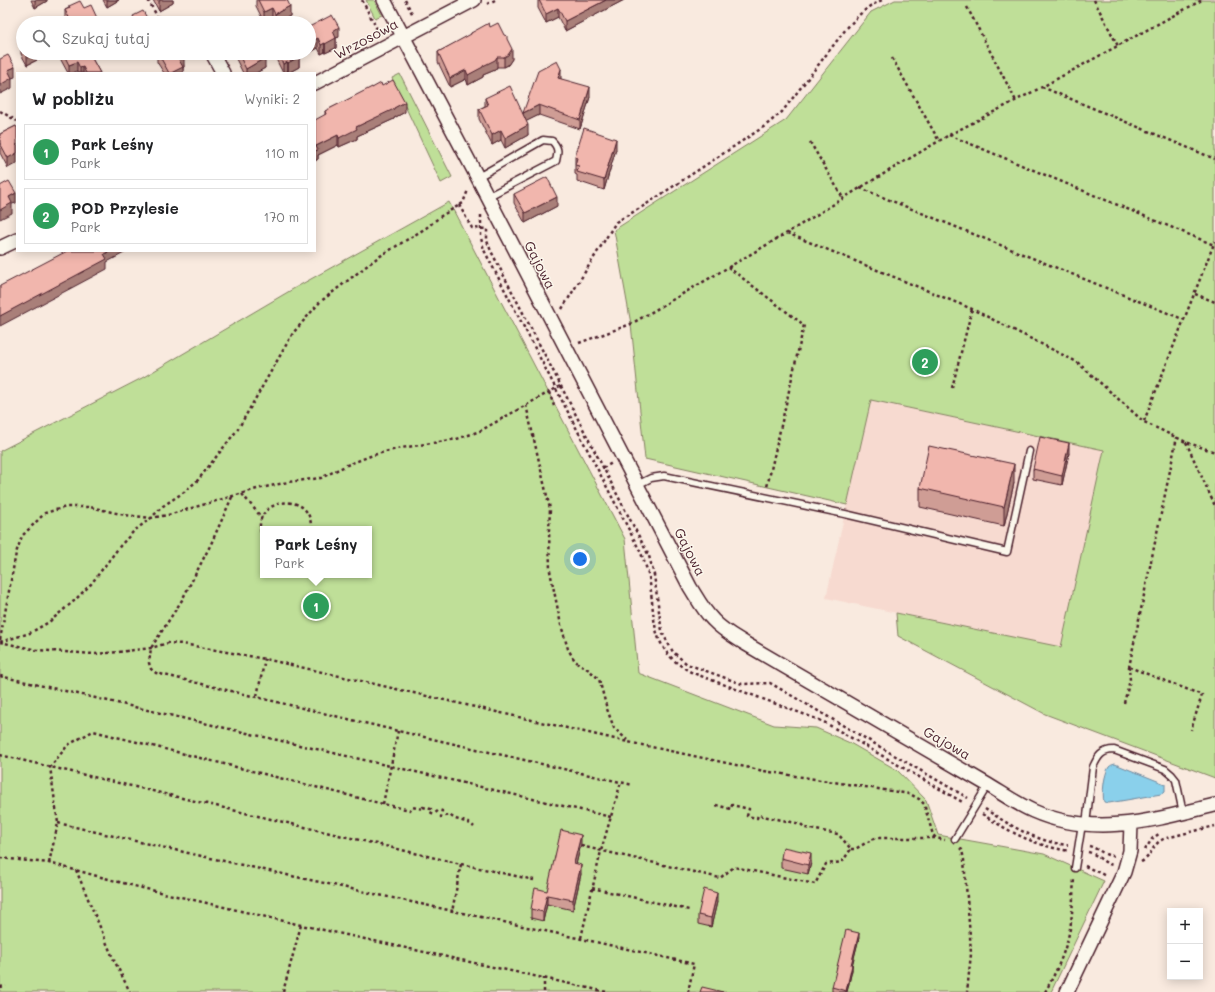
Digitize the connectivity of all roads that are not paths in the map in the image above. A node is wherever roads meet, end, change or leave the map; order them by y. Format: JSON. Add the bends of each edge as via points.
{"nodes":[{"id":1,"x":384,"y":0,"type":"edge"},
{"id":2,"x":474,"y":0,"type":"edge"},
{"id":3,"x":403,"y":37,"type":"junction"},
{"id":4,"x":216,"y":60,"type":"edge"},
{"id":5,"x":222,"y":72,"type":"edge"},
{"id":6,"x":316,"y":82,"type":"edge"},
{"id":7,"x":474,"y":181,"type":"junction"},
{"id":8,"x":487,"y":197,"type":"junction"},
{"id":9,"x":16,"y":240,"type":"edge"},
{"id":10,"x":0,"y":248,"type":"edge"},
{"id":11,"x":1030,"y":451,"type":"dead end"},
{"id":12,"x":637,"y":485,"type":"junction"},
{"id":13,"x":988,"y":785,"type":"junction"},
{"id":14,"x":1215,"y":804,"type":"edge"},
{"id":15,"x":1183,"y":813,"type":"junction"},
{"id":16,"x":1084,"y":824,"type":"junction"},
{"id":17,"x":1131,"y":824,"type":"junction"},
{"id":18,"x":955,"y":841,"type":"road end"},
{"id":19,"x":1075,"y":865,"type":"road end"},
{"id":20,"x":1067,"y":992,"type":"edge"}],
"edges":[{"from":1,"to":3,"type":"street","name":"Gajowa"},
{"from":2,"to":3,"type":"street","name":"Wrzosowa"},
{"from":3,"to":6,"type":"street","name":"Wrzosowa"},
{"from":3,"to":7,"type":"street","name":"Gajowa"},
{"from":4,"to":5,"type":"street"},
{"from":7,"to":8,"type":"street","name":"Gajowa"},
{"from":7,"to":8,"type":"lane","via":[[543,140],[552,141],[557,145],[556,161]]},
{"from":8,"to":12,"type":"street","name":"Gajowa"},
{"from":9,"to":10,"type":"street"},
{"from":11,"to":12,"type":"lane","via":[[1007,552],[664,476]]},
{"from":12,"to":13,"type":"street","name":"Gajowa","via":[[690,586],[714,622],[746,644]]},
{"from":13,"to":16,"type":"street","name":"Gajowa","via":[[1032,810],[1054,818]]},
{"from":13,"to":18,"type":"lane"},
{"from":14,"to":15,"type":"street","name":"Gajowa"},
{"from":15,"to":16,"type":"lane","via":[[1176,780],[1165,769],[1108,750],[1097,759],[1094,767]]},
{"from":15,"to":17,"type":"street","name":"Gajowa"},
{"from":16,"to":17,"type":"street","name":"Gajowa"},
{"from":16,"to":19,"type":"lane"},
{"from":17,"to":20,"type":"street","via":[[1130,846],[1121,880]]}]}
